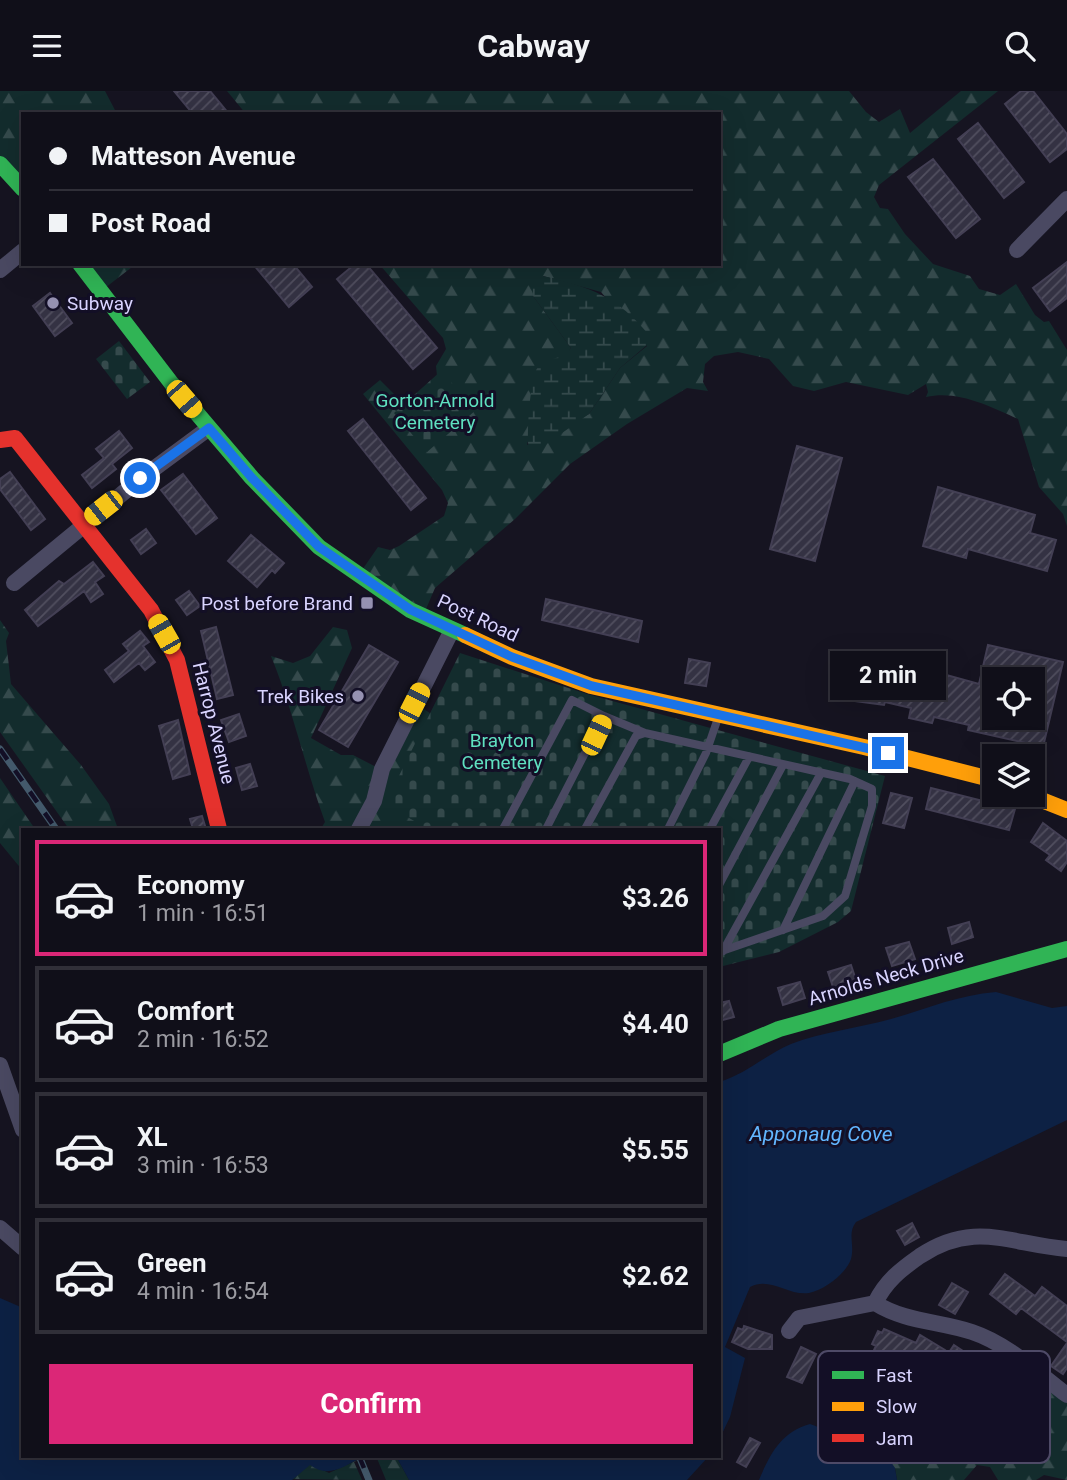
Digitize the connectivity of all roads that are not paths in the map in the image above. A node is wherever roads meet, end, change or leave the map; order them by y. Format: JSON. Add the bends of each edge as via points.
{"nodes":[{"id":1,"x":0,"y":164,"type":"edge"},
{"id":2,"x":21,"y":187,"type":"edge"},
{"id":3,"x":1067,"y":199,"type":"edge"},
{"id":4,"x":1017,"y":250,"type":"dead end"},
{"id":5,"x":21,"y":253,"type":"edge"},
{"id":6,"x":82,"y":266,"type":"edge"},
{"id":7,"x":0,"y":270,"type":"edge"},
{"id":8,"x":209,"y":428,"type":"junction"},
{"id":9,"x":2,"y":438,"type":"edge"},
{"id":10,"x":84,"y":523,"type":"junction"},
{"id":11,"x":14,"y":583,"type":"dead end"},
{"id":12,"x":452,"y":629,"type":"junction"},
{"id":13,"x":719,"y":715,"type":"junction"},
{"id":14,"x":604,"y":716,"type":"junction"},
{"id":15,"x":645,"y":733,"type":"junction"},
{"id":16,"x":708,"y":748,"type":"junction"},
{"id":17,"x":749,"y":757,"type":"junction"},
{"id":18,"x":783,"y":765,"type":"junction"},
{"id":19,"x":821,"y":773,"type":"junction"},
{"id":20,"x":982,"y":777,"type":"edge"},
{"id":21,"x":855,"y":781,"type":"junction"},
{"id":22,"x":1045,"y":801,"type":"edge"},
{"id":23,"x":1067,"y":810,"type":"edge"},
{"id":24,"x":219,"y":828,"type":"edge"},
{"id":25,"x":360,"y":828,"type":"edge"},
{"id":26,"x":504,"y":828,"type":"edge"},
{"id":27,"x":547,"y":828,"type":"edge"},
{"id":28,"x":586,"y":828,"type":"edge"},
{"id":29,"x":668,"y":828,"type":"edge"},
{"id":30,"x":711,"y":828,"type":"edge"},
{"id":31,"x":721,"y":881,"type":"edge"},
{"id":32,"x":783,"y":930,"type":"junction"},
{"id":33,"x":1067,"y":949,"type":"edge"},
{"id":34,"x":721,"y":951,"type":"edge"},
{"id":35,"x":721,"y":1052,"type":"edge"},
{"id":36,"x":0,"y":1065,"type":"edge"},
{"id":37,"x":21,"y":1124,"type":"edge"},
{"id":38,"x":0,"y":1228,"type":"edge"},
{"id":39,"x":21,"y":1246,"type":"edge"},
{"id":40,"x":1067,"y":1249,"type":"edge"},
{"id":41,"x":875,"y":1303,"type":"junction"},
{"id":42,"x":789,"y":1331,"type":"dead end"},
{"id":43,"x":1009,"y":1351,"type":"edge"},
{"id":44,"x":1050,"y":1382,"type":"edge"},
{"id":45,"x":1067,"y":1395,"type":"edge"}],
"edges":[{"from":1,"to":2,"type":"main road"},
{"from":3,"to":4,"type":"street"},
{"from":5,"to":7,"type":"street"},
{"from":6,"to":8,"type":"main road","name":"Post Road"},
{"from":8,"to":10,"type":"street"},
{"from":8,"to":12,"type":"main road","name":"Post Road","via":[[319,547],[411,610]]},
{"from":9,"to":10,"type":"main road","name":"Harrop Avenue","via":[[15,438]]},
{"from":10,"to":11,"type":"street"},
{"from":10,"to":24,"type":"main road","name":"Harrop Avenue","via":[[151,610],[177,660]]},
{"from":12,"to":13,"type":"main road","name":"Post Road","via":[[592,686]]},
{"from":12,"to":25,"type":"street","via":[[382,769],[374,800]]},
{"from":13,"to":16,"type":"lane"},
{"from":13,"to":20,"type":"main road","name":"Post Road"},
{"from":14,"to":15,"type":"lane"},
{"from":14,"to":26,"type":"lane","via":[[572,700]]},
{"from":14,"to":27,"type":"lane"},
{"from":15,"to":16,"type":"lane"},
{"from":15,"to":28,"type":"lane","via":[[636,736]]},
{"from":16,"to":17,"type":"lane"},
{"from":16,"to":29,"type":"lane"},
{"from":17,"to":18,"type":"lane"},
{"from":17,"to":30,"type":"lane"},
{"from":18,"to":19,"type":"lane"},
{"from":18,"to":31,"type":"lane"},
{"from":19,"to":21,"type":"lane"},
{"from":19,"to":34,"type":"lane"},
{"from":21,"to":32,"type":"lane"},
{"from":21,"to":32,"type":"lane","via":[[873,789],[872,806],[845,896],[823,916]]},
{"from":22,"to":23,"type":"main road"},
{"from":32,"to":34,"type":"lane"},
{"from":33,"to":35,"type":"main road","name":"Arnolds Neck Drive","via":[[779,1029]]},
{"from":36,"to":37,"type":"street"},
{"from":38,"to":39,"type":"street"},
{"from":40,"to":41,"type":"street","via":[[984,1235],[950,1239],[895,1274]]},
{"from":41,"to":42,"type":"street","via":[[799,1318]]},
{"from":41,"to":43,"type":"street","via":[[890,1314],[975,1333]]},
{"from":44,"to":45,"type":"street"}]}
